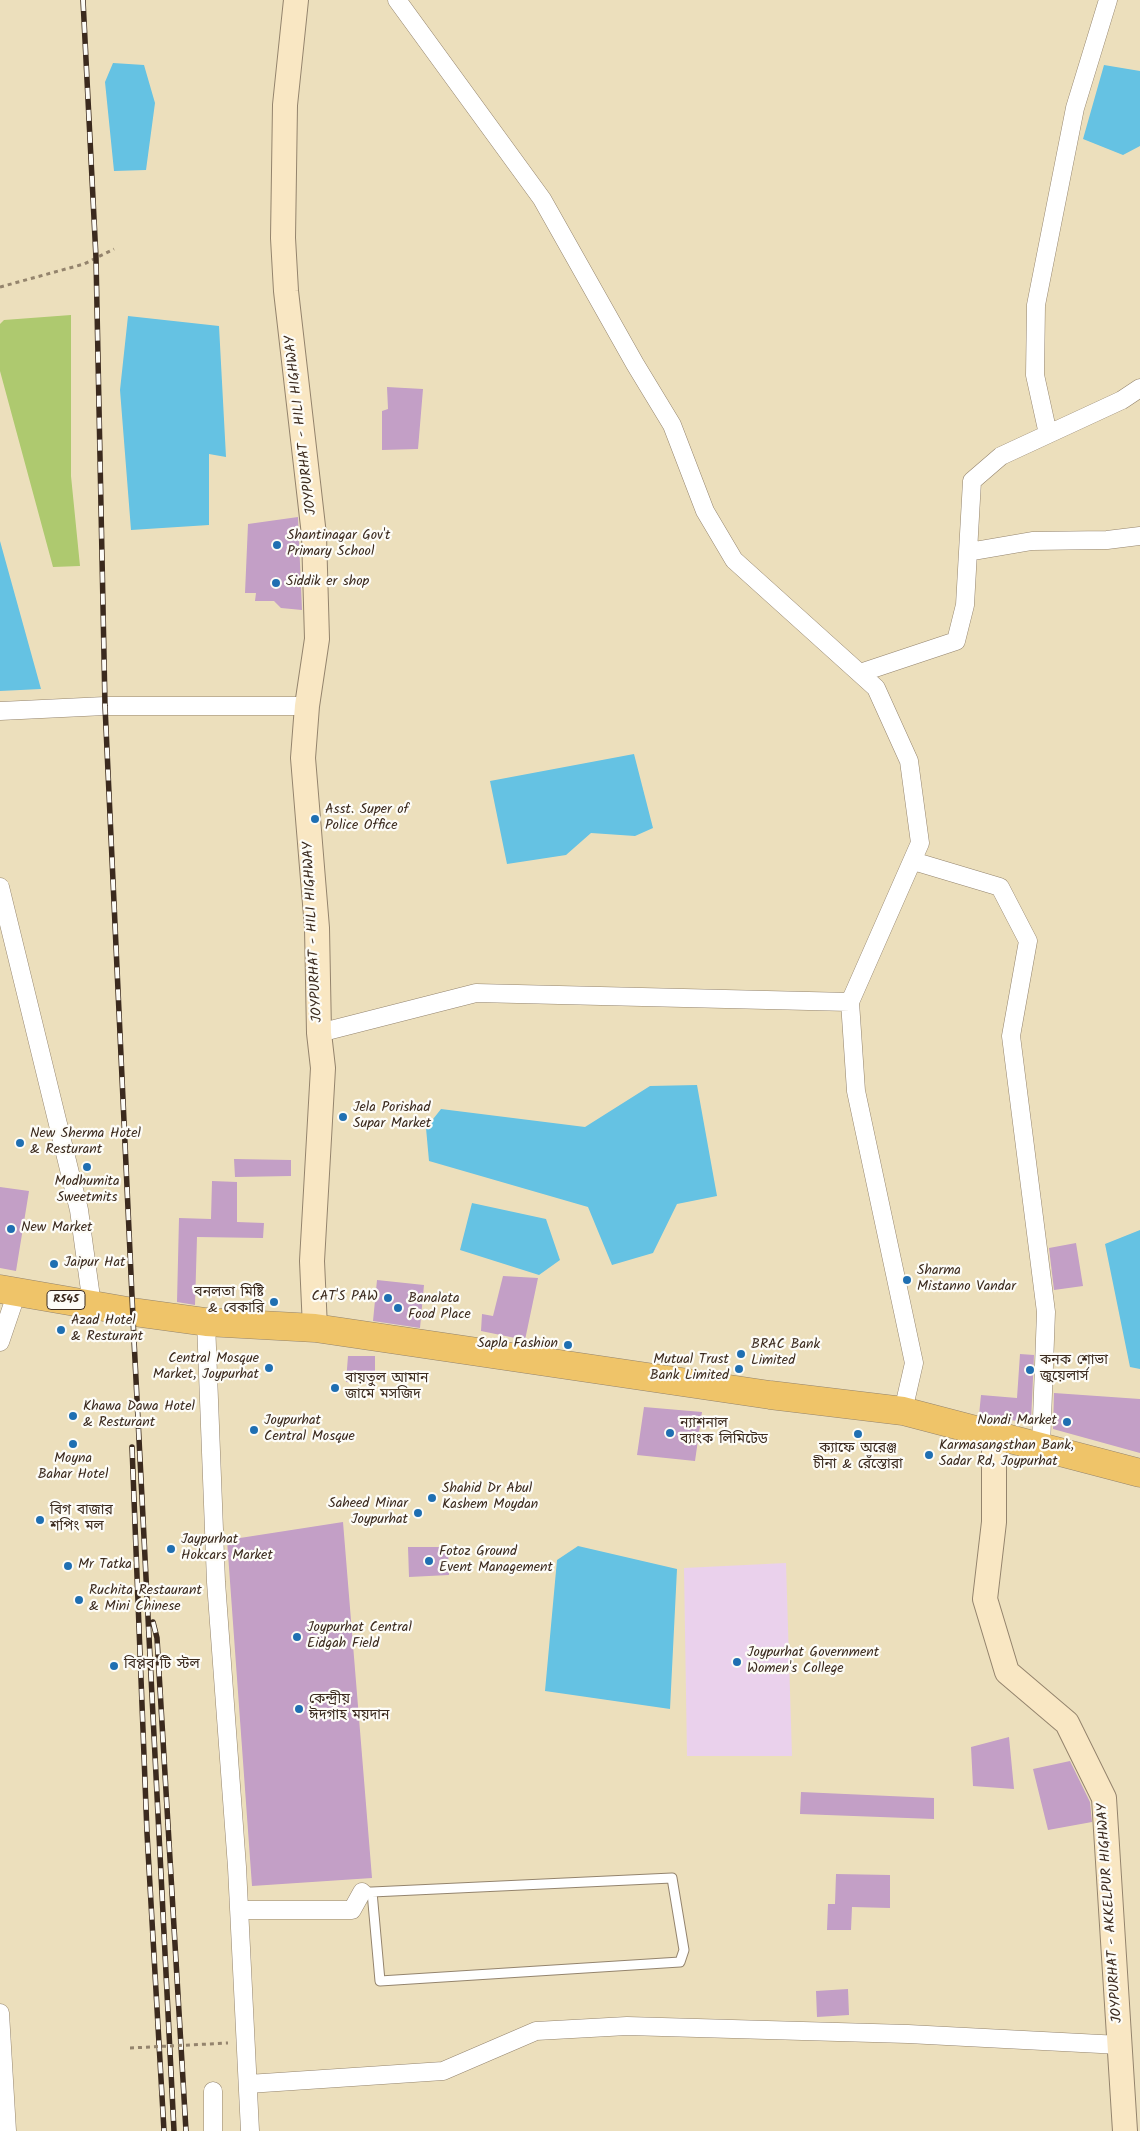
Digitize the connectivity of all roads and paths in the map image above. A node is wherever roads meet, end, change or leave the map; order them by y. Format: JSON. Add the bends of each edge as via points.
{"nodes":[{"id":1,"x":296,"y":0,"type":"edge"},
{"id":2,"x":398,"y":0,"type":"edge"},
{"id":3,"x":1108,"y":0,"type":"edge"},
{"id":4,"x":114,"y":249,"type":"dead end"},
{"id":5,"x":0,"y":288,"type":"edge"},
{"id":6,"x":1140,"y":388,"type":"edge"},
{"id":7,"x":1048,"y":434,"type":"junction"},
{"id":8,"x":1140,"y":536,"type":"edge"},
{"id":9,"x":968,"y":552,"type":"junction"},
{"id":10,"x":860,"y":673,"type":"junction"},
{"id":11,"x":307,"y":706,"type":"junction"},
{"id":12,"x":0,"y":711,"type":"edge"},
{"id":13,"x":913,"y":861,"type":"junction"},
{"id":14,"x":0,"y":887,"type":"edge"},
{"id":15,"x":850,"y":1002,"type":"junction"},
{"id":16,"x":319,"y":1033,"type":"junction"},
{"id":17,"x":9,"y":1290,"type":"edge"},
{"id":18,"x":92,"y":1305,"type":"junction"},
{"id":19,"x":206,"y":1322,"type":"junction"},
{"id":20,"x":315,"y":1328,"type":"junction"},
{"id":21,"x":0,"y":1342,"type":"edge"},
{"id":22,"x":903,"y":1411,"type":"junction"},
{"id":23,"x":994,"y":1434,"type":"junction"},
{"id":24,"x":1041,"y":1446,"type":"junction"},
{"id":25,"x":1140,"y":1472,"type":"edge"},
{"id":26,"x":367,"y":1892,"type":"junction"},
{"id":27,"x":239,"y":1910,"type":"junction"},
{"id":28,"x":0,"y":2013,"type":"edge"},
{"id":29,"x":228,"y":2043,"type":"dead end"},
{"id":30,"x":1120,"y":2045,"type":"junction"},
{"id":31,"x":130,"y":2048,"type":"dead end"},
{"id":32,"x":248,"y":2084,"type":"junction"},
{"id":33,"x":213,"y":2091,"type":"dead end"},
{"id":34,"x":6,"y":2131,"type":"edge"},
{"id":35,"x":213,"y":2131,"type":"edge"},
{"id":36,"x":250,"y":2131,"type":"edge"},
{"id":37,"x":1125,"y":2131,"type":"edge"}],
"edges":[{"from":1,"to":11,"type":"main road","name":"JOYPURHAT - HILI HIGHWAY","via":[[286,105],[283,238],[314,536],[318,639]]},
{"from":2,"to":10,"type":"street","via":[[542,199],[672,425],[705,512],[734,560]]},
{"from":3,"to":7,"type":"street","via":[[1075,108],[1036,305],[1035,375]]},
{"from":4,"to":5,"type":"path","via":[[84,264]]},
{"from":6,"to":7,"type":"street","via":[[1122,400]]},
{"from":7,"to":9,"type":"street","via":[[1000,456],[972,481]]},
{"from":8,"to":9,"type":"street","via":[[1032,542]]},
{"from":9,"to":10,"type":"street","via":[[965,605],[956,641]]},
{"from":10,"to":13,"type":"street","via":[[876,688],[909,761],[920,843]]},
{"from":11,"to":12,"type":"street","via":[[105,706]]},
{"from":11,"to":16,"type":"main road","name":"JOYPURHAT - HILI HIGHWAY","via":[[303,758],[317,928]]},
{"from":13,"to":15,"type":"street"},
{"from":13,"to":24,"type":"street","via":[[1000,887],[1028,942],[1011,1036],[1046,1312]]},
{"from":14,"to":18,"type":"street","via":[[79,1210]]},
{"from":15,"to":16,"type":"street","via":[[476,993]]},
{"from":15,"to":22,"type":"street","via":[[856,1091],[914,1363]]},
{"from":16,"to":20,"type":"main road","name":"JOYPURHAT - HILI HIGHWAY","via":[[323,1068],[312,1260]]},
{"from":17,"to":18,"type":"main road","number":"R545"},
{"from":17,"to":21,"type":"street"},
{"from":18,"to":19,"type":"main road","number":"R545"},
{"from":19,"to":20,"type":"main road"},
{"from":19,"to":27,"type":"street","via":[[216,1582]]},
{"from":20,"to":22,"type":"main road","via":[[770,1395]]},
{"from":22,"to":23,"type":"main road"},
{"from":23,"to":24,"type":"main road"},
{"from":23,"to":30,"type":"main road","name":"JOYPURHAT - AKKELPUR HIGHWAY","via":[[994,1522],[985,1599],[1007,1672],[1067,1723],[1104,1798]]},
{"from":24,"to":25,"type":"main road"},
{"from":26,"to":26,"type":"lane","via":[[380,1981],[680,1962],[684,1950],[672,1878]]},
{"from":26,"to":27,"type":"street","via":[[352,1910]]},
{"from":27,"to":32,"type":"street"},
{"from":28,"to":34,"type":"street"},
{"from":29,"to":31,"type":"path","bridge":true},
{"from":30,"to":32,"type":"street","via":[[908,2034],[627,2026],[536,2031],[443,2071]]},
{"from":30,"to":37,"type":"main road","name":"JOYPURHAT - AKKELPUR HIGHWAY"},
{"from":32,"to":36,"type":"street"},
{"from":33,"to":35,"type":"street"}]}
